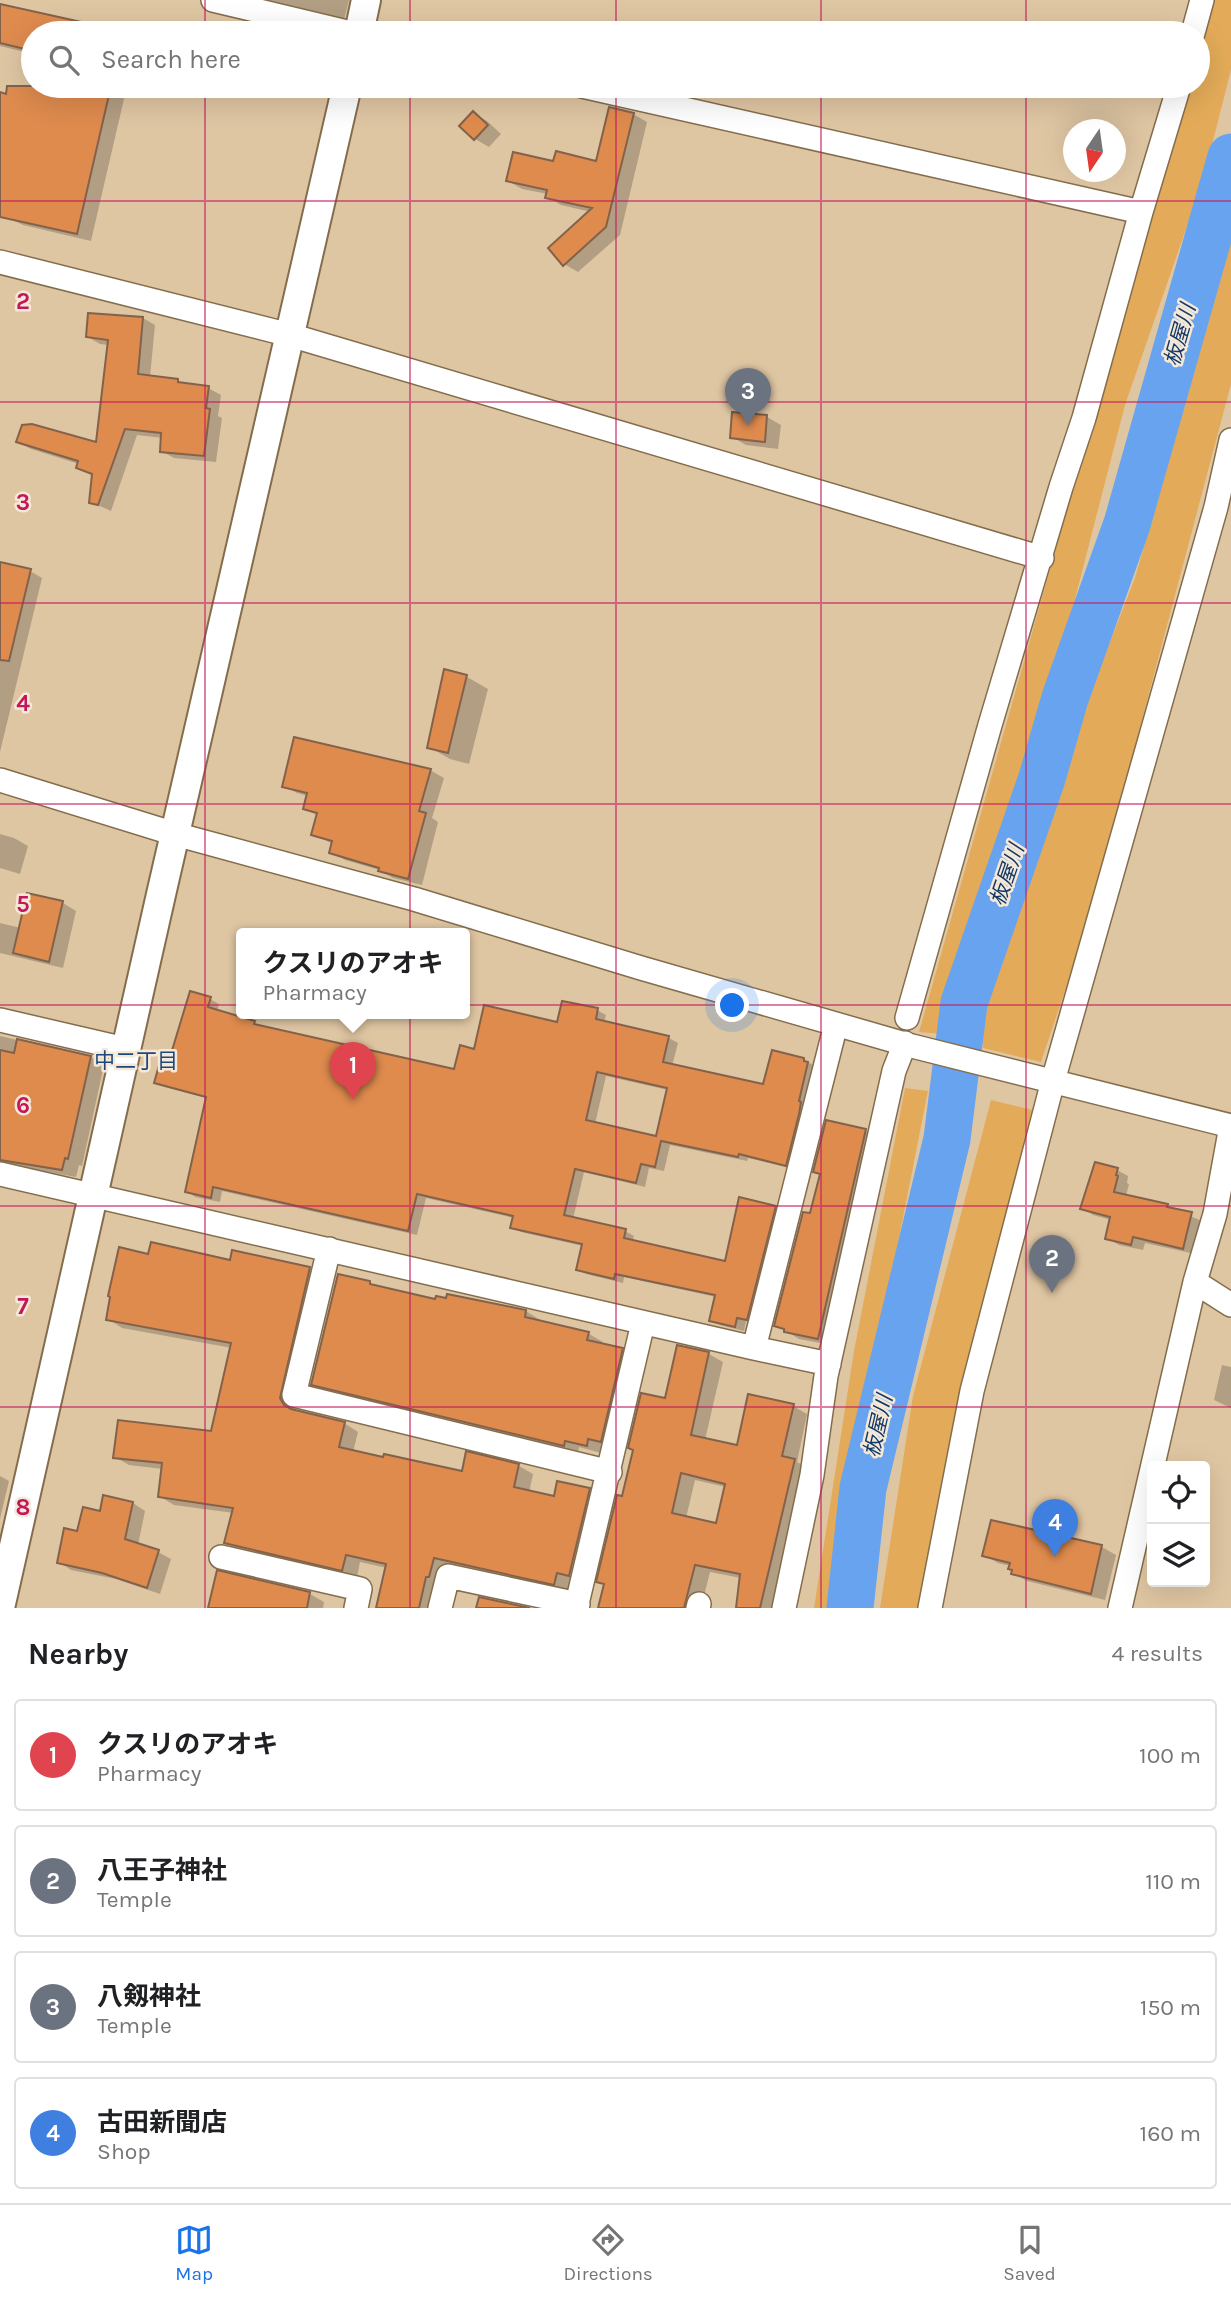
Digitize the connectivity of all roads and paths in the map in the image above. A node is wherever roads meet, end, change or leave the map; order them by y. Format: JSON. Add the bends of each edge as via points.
{"nodes":[{"id":1,"x":214,"y":0,"type":"edge"},
{"id":2,"x":366,"y":0,"type":"edge"},
{"id":3,"x":1202,"y":0,"type":"edge"},
{"id":4,"x":301,"y":21,"type":"edge"},
{"id":5,"x":362,"y":21,"type":"edge"},
{"id":6,"x":1196,"y":21,"type":"edge"},
{"id":7,"x":344,"y":98,"type":"edge"},
{"id":8,"x":635,"y":98,"type":"edge"},
{"id":9,"x":1175,"y":98,"type":"edge"},
{"id":10,"x":1141,"y":212,"type":"junction"},
{"id":11,"x":0,"y":262,"type":"edge"},
{"id":12,"x":290,"y":335,"type":"junction"},
{"id":13,"x":1231,"y":440,"type":"edge"},
{"id":14,"x":1223,"y":509,"type":"edge"},
{"id":15,"x":1042,"y":558,"type":"junction"},
{"id":16,"x":0,"y":780,"type":"edge"},
{"id":17,"x":176,"y":834,"type":"junction"},
{"id":18,"x":907,"y":1018,"type":"dead end"},
{"id":19,"x":0,"y":1020,"type":"edge"},
{"id":20,"x":834,"y":1031,"type":"dead end"},
{"id":21,"x":909,"y":1045,"type":"junction"},
{"id":22,"x":125,"y":1049,"type":"junction"},
{"id":23,"x":1053,"y":1081,"type":"junction"},
{"id":24,"x":1231,"y":1126,"type":"edge"},
{"id":25,"x":0,"y":1174,"type":"edge"},
{"id":26,"x":91,"y":1195,"type":"junction"},
{"id":27,"x":329,"y":1248,"type":"junction"},
{"id":28,"x":1195,"y":1282,"type":"junction"},
{"id":29,"x":1231,"y":1305,"type":"edge"},
{"id":30,"x":643,"y":1323,"type":"junction"},
{"id":31,"x":754,"y":1348,"type":"junction"},
{"id":32,"x":829,"y":1364,"type":"junction"},
{"id":33,"x":610,"y":1472,"type":"junction"},
{"id":34,"x":221,"y":1557,"type":"dead end"},
{"id":35,"x":577,"y":1606,"type":"edge"},
{"id":36,"x":1,"y":1608,"type":"edge"},
{"id":37,"x":356,"y":1608,"type":"edge"},
{"id":38,"x":440,"y":1608,"type":"edge"},
{"id":39,"x":784,"y":1608,"type":"edge"},
{"id":40,"x":930,"y":1608,"type":"edge"},
{"id":41,"x":1119,"y":1608,"type":"edge"}],
"edges":[{"from":1,"to":4,"type":"street"},
{"from":2,"to":5,"type":"street"},
{"from":3,"to":6,"type":"street"},
{"from":7,"to":12,"type":"street"},
{"from":8,"to":10,"type":"street"},
{"from":9,"to":10,"type":"street"},
{"from":10,"to":15,"type":"street"},
{"from":11,"to":12,"type":"street"},
{"from":12,"to":15,"type":"street"},
{"from":12,"to":17,"type":"street"},
{"from":13,"to":14,"type":"street"},
{"from":14,"to":23,"type":"street"},
{"from":15,"to":18,"type":"street"},
{"from":16,"to":17,"type":"street"},
{"from":17,"to":21,"type":"street"},
{"from":17,"to":22,"type":"street"},
{"from":19,"to":22,"type":"street"},
{"from":20,"to":31,"type":"street"},
{"from":21,"to":23,"type":"street"},
{"from":21,"to":32,"type":"street","via":[[894,1071]]},
{"from":22,"to":26,"type":"street"},
{"from":23,"to":24,"type":"street"},
{"from":23,"to":40,"type":"street","via":[[972,1391]]},
{"from":24,"to":28,"type":"street","via":[[1215,1214]]},
{"from":25,"to":26,"type":"street"},
{"from":26,"to":27,"type":"street"},
{"from":26,"to":36,"type":"street"},
{"from":27,"to":30,"type":"street"},
{"from":27,"to":33,"type":"street","via":[[294,1395]]},
{"from":28,"to":29,"type":"street"},
{"from":28,"to":41,"type":"street"},
{"from":30,"to":31,"type":"street"},
{"from":30,"to":33,"type":"street"},
{"from":31,"to":32,"type":"street"},
{"from":32,"to":39,"type":"street"},
{"from":33,"to":35,"type":"street"},
{"from":34,"to":37,"type":"street","via":[[360,1589]]},
{"from":35,"to":38,"type":"street","via":[[448,1576]]}]}
